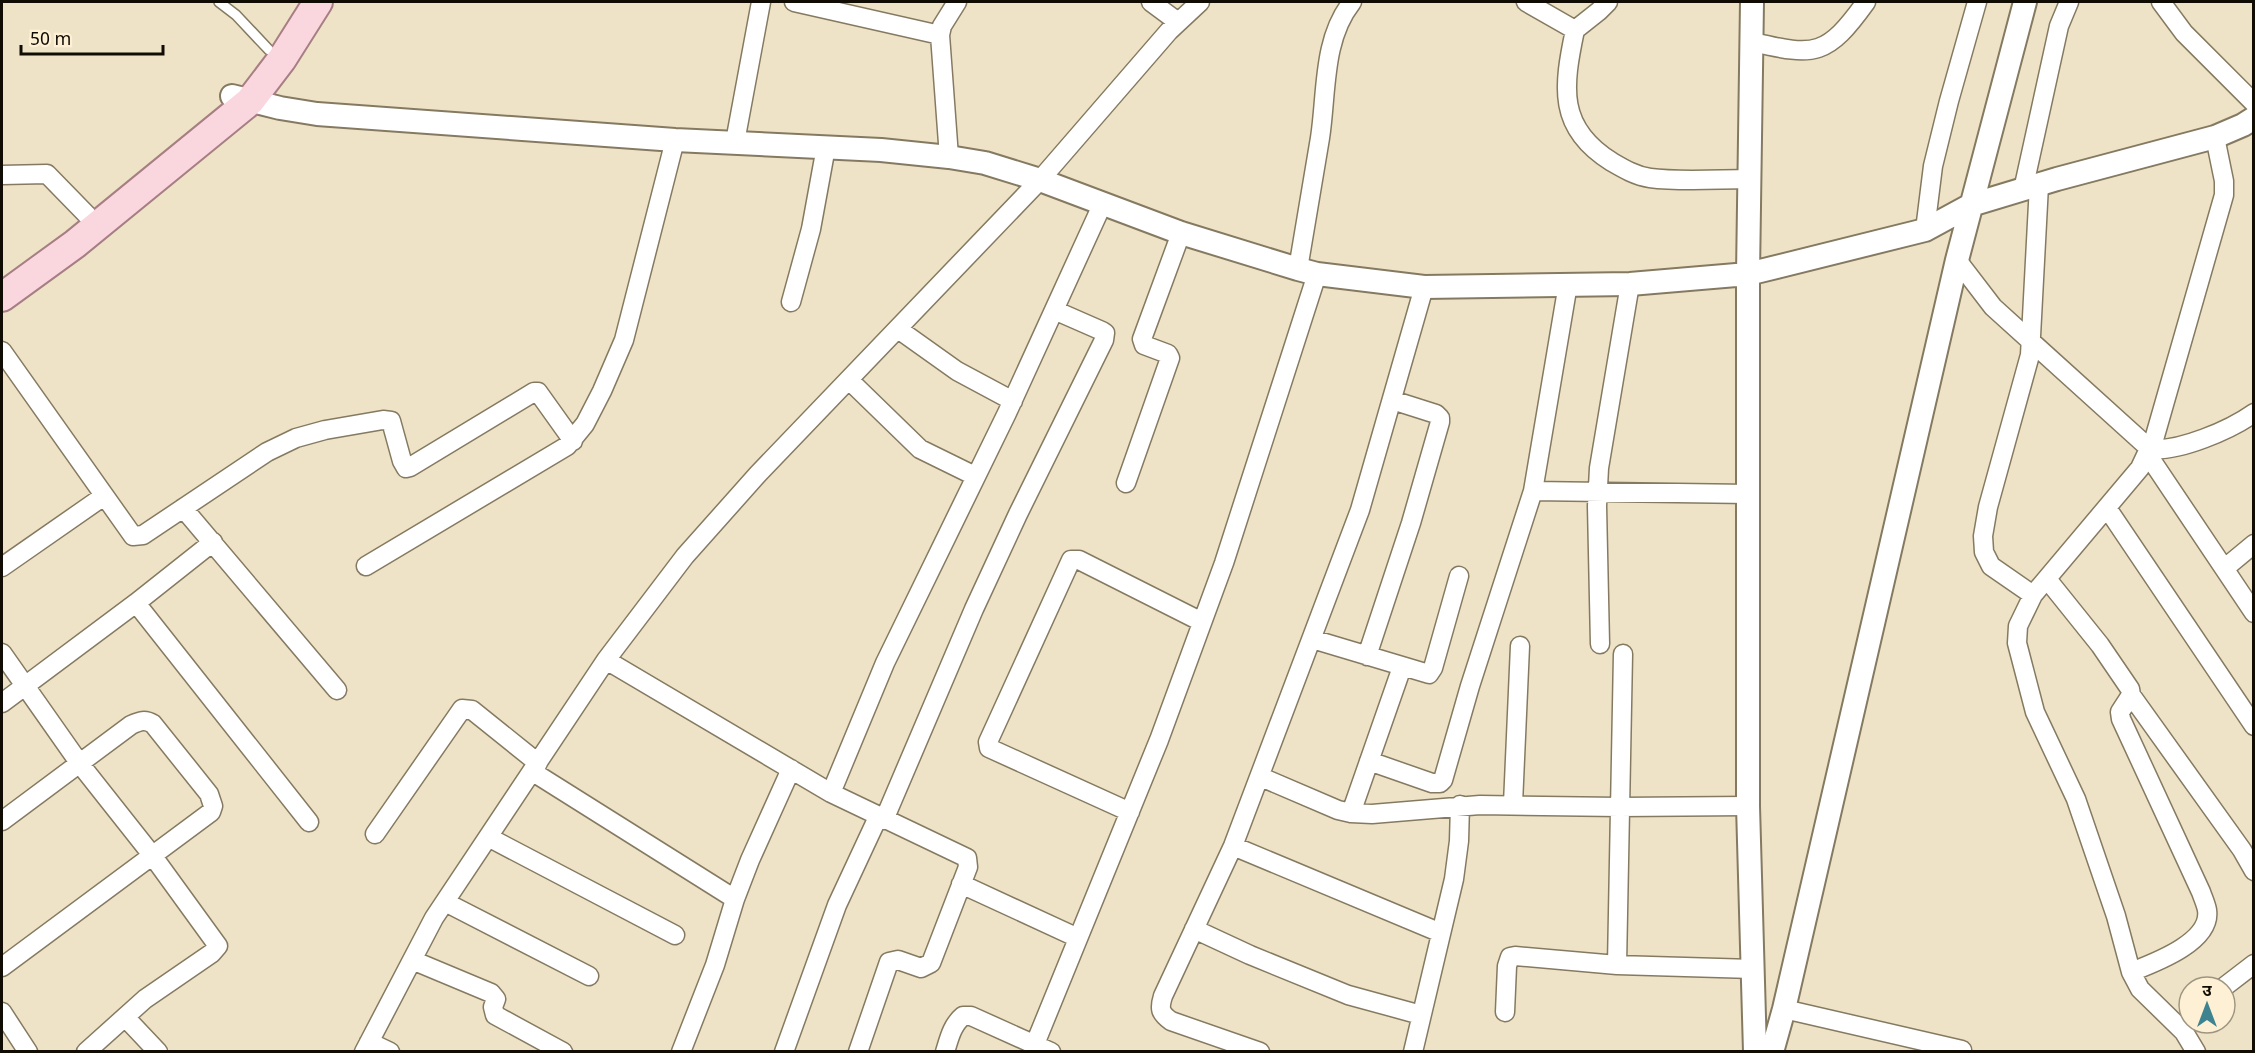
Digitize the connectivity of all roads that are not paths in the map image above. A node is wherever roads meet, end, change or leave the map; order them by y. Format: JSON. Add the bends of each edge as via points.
{"nodes":[{"id":1,"x":219,"y":2,"type":"edge"},
{"id":2,"x":300,"y":2,"type":"edge"},
{"id":3,"x":318,"y":2,"type":"edge"},
{"id":4,"x":761,"y":2,"type":"edge"},
{"id":5,"x":794,"y":2,"type":"edge"},
{"id":6,"x":957,"y":2,"type":"edge"},
{"id":7,"x":1151,"y":2,"type":"edge"},
{"id":8,"x":1200,"y":2,"type":"edge"},
{"id":9,"x":1352,"y":2,"type":"edge"},
{"id":10,"x":1526,"y":2,"type":"edge"},
{"id":11,"x":1608,"y":2,"type":"edge"},
{"id":12,"x":1752,"y":2,"type":"edge"},
{"id":13,"x":1866,"y":2,"type":"edge"},
{"id":14,"x":1977,"y":2,"type":"edge"},
{"id":15,"x":2025,"y":2,"type":"edge"},
{"id":16,"x":2069,"y":2,"type":"edge"},
{"id":17,"x":2161,"y":2,"type":"edge"},
{"id":18,"x":1178,"y":22,"type":"junction"},
{"id":19,"x":1575,"y":30,"type":"junction"},
{"id":20,"x":939,"y":35,"type":"junction"},
{"id":21,"x":1753,"y":42,"type":"junction"},
{"id":22,"x":269,"y":50,"type":"junction"},
{"id":23,"x":241,"y":98,"type":"junction"},
{"id":24,"x":2253,"y":103,"type":"edge"},
{"id":25,"x":2253,"y":118,"type":"edge"},
{"id":26,"x":2215,"y":137,"type":"junction"},
{"id":27,"x":675,"y":140,"type":"junction"},
{"id":28,"x":735,"y":142,"type":"junction"},
{"id":29,"x":826,"y":147,"type":"junction"},
{"id":30,"x":949,"y":157,"type":"junction"},
{"id":31,"x":2,"y":175,"type":"edge"},
{"id":32,"x":1750,"y":179,"type":"junction"},
{"id":33,"x":1040,"y":180,"type":"junction"},
{"id":34,"x":2031,"y":187,"type":"junction"},
{"id":35,"x":1102,"y":205,"type":"junction"},
{"id":36,"x":1971,"y":205,"type":"junction"},
{"id":37,"x":87,"y":214,"type":"junction"},
{"id":38,"x":1925,"y":230,"type":"junction"},
{"id":39,"x":1181,"y":233,"type":"junction"},
{"id":40,"x":1958,"y":260,"type":"junction"},
{"id":41,"x":1307,"y":271,"type":"junction"},
{"id":42,"x":1748,"y":274,"type":"junction"},
{"id":43,"x":2,"y":277,"type":"edge"},
{"id":44,"x":1568,"y":284,"type":"junction"},
{"id":45,"x":1630,"y":284,"type":"junction"},
{"id":46,"x":1424,"y":287,"type":"junction"},
{"id":47,"x":2,"y":297,"type":"edge"},
{"id":48,"x":791,"y":302,"type":"dead end"},
{"id":49,"x":1054,"y":310,"type":"junction"},
{"id":50,"x":897,"y":329,"type":"junction"},
{"id":51,"x":2031,"y":339,"type":"junction"},
{"id":52,"x":2,"y":351,"type":"edge"},
{"id":53,"x":849,"y":380,"type":"junction"},
{"id":54,"x":1392,"y":400,"type":"junction"},
{"id":55,"x":1012,"y":401,"type":"junction"},
{"id":56,"x":2253,"y":413,"type":"edge"},
{"id":57,"x":573,"y":441,"type":"junction"},
{"id":58,"x":2149,"y":452,"type":"junction"},
{"id":59,"x":975,"y":476,"type":"junction"},
{"id":60,"x":1126,"y":483,"type":"dead end"},
{"id":61,"x":1533,"y":491,"type":"junction"},
{"id":62,"x":1597,"y":491,"type":"junction"},
{"id":63,"x":1749,"y":494,"type":"junction"},
{"id":64,"x":104,"y":496,"type":"junction"},
{"id":65,"x":183,"y":508,"type":"junction"},
{"id":66,"x":2107,"y":508,"type":"junction"},
{"id":67,"x":213,"y":542,"type":"junction"},
{"id":68,"x":2253,"y":544,"type":"edge"},
{"id":69,"x":366,"y":566,"type":"dead end"},
{"id":70,"x":2,"y":567,"type":"edge"},
{"id":71,"x":2225,"y":568,"type":"junction"},
{"id":72,"x":1459,"y":576,"type":"dead end"},
{"id":73,"x":2047,"y":579,"type":"junction"},
{"id":74,"x":2033,"y":595,"type":"junction"},
{"id":75,"x":136,"y":603,"type":"junction"},
{"id":76,"x":2253,"y":613,"type":"edge"},
{"id":77,"x":1202,"y":622,"type":"junction"},
{"id":78,"x":1312,"y":639,"type":"junction"},
{"id":79,"x":1600,"y":644,"type":"dead end"},
{"id":80,"x":1520,"y":646,"type":"dead end"},
{"id":81,"x":2,"y":653,"type":"edge"},
{"id":82,"x":1623,"y":654,"type":"dead end"},
{"id":83,"x":1367,"y":656,"type":"junction"},
{"id":84,"x":606,"y":660,"type":"junction"},
{"id":85,"x":1402,"y":667,"type":"junction"},
{"id":86,"x":24,"y":687,"type":"junction"},
{"id":87,"x":337,"y":690,"type":"dead end"},
{"id":88,"x":2131,"y":695,"type":"junction"},
{"id":89,"x":2,"y":703,"type":"edge"},
{"id":90,"x":2253,"y":726,"type":"edge"},
{"id":91,"x":1369,"y":761,"type":"junction"},
{"id":92,"x":80,"y":764,"type":"junction"},
{"id":93,"x":535,"y":768,"type":"junction"},
{"id":94,"x":791,"y":769,"type":"junction"},
{"id":95,"x":1261,"y":777,"type":"junction"},
{"id":96,"x":831,"y":793,"type":"junction"},
{"id":97,"x":1513,"y":804,"type":"junction"},
{"id":98,"x":1460,"y":806,"type":"junction"},
{"id":99,"x":1748,"y":806,"type":"junction"},
{"id":100,"x":1619,"y":807,"type":"junction"},
{"id":101,"x":1130,"y":812,"type":"junction"},
{"id":102,"x":1352,"y":813,"type":"junction"},
{"id":103,"x":881,"y":818,"type":"junction"},
{"id":104,"x":2,"y":821,"type":"edge"},
{"id":105,"x":309,"y":822,"type":"dead end"},
{"id":106,"x":375,"y":834,"type":"dead end"},
{"id":107,"x":488,"y":837,"type":"junction"},
{"id":108,"x":1233,"y":846,"type":"junction"},
{"id":109,"x":152,"y":855,"type":"junction"},
{"id":110,"x":2253,"y":871,"type":"edge"},
{"id":111,"x":961,"y":884,"type":"junction"},
{"id":112,"x":735,"y":898,"type":"junction"},
{"id":113,"x":445,"y":902,"type":"junction"},
{"id":114,"x":1194,"y":929,"type":"junction"},
{"id":115,"x":1441,"y":933,"type":"junction"},
{"id":116,"x":675,"y":935,"type":"dead end"},
{"id":117,"x":1078,"y":938,"type":"junction"},
{"id":118,"x":412,"y":960,"type":"junction"},
{"id":119,"x":2253,"y":964,"type":"edge"},
{"id":120,"x":1617,"y":965,"type":"junction"},
{"id":121,"x":2,"y":967,"type":"edge"},
{"id":122,"x":1753,"y":969,"type":"junction"},
{"id":123,"x":2131,"y":972,"type":"junction"},
{"id":124,"x":589,"y":976,"type":"dead end"},
{"id":125,"x":2237,"y":977,"type":"edge"},
{"id":126,"x":1784,"y":1009,"type":"junction"},
{"id":127,"x":2,"y":1012,"type":"edge"},
{"id":128,"x":1505,"y":1012,"type":"dead end"},
{"id":129,"x":1421,"y":1015,"type":"junction"},
{"id":130,"x":2177,"y":1015,"type":"edge"},
{"id":131,"x":125,"y":1017,"type":"junction"},
{"id":132,"x":2186,"y":1035,"type":"edge"},
{"id":133,"x":366,"y":1047,"type":"edge"},
{"id":134,"x":1043,"y":1048,"type":"edge"},
{"id":135,"x":1962,"y":1050,"type":"edge"},
{"id":136,"x":1414,"y":1051,"type":"edge"},
{"id":137,"x":28,"y":1052,"type":"edge"},
{"id":138,"x":86,"y":1052,"type":"edge"},
{"id":139,"x":158,"y":1052,"type":"edge"},
{"id":140,"x":390,"y":1052,"type":"edge"},
{"id":141,"x":563,"y":1052,"type":"edge"},
{"id":142,"x":681,"y":1052,"type":"edge"},
{"id":143,"x":784,"y":1052,"type":"edge"},
{"id":144,"x":858,"y":1052,"type":"edge"},
{"id":145,"x":945,"y":1052,"type":"edge"},
{"id":146,"x":1260,"y":1052,"type":"edge"},
{"id":147,"x":1755,"y":1052,"type":"edge"},
{"id":148,"x":1772,"y":1052,"type":"edge"},
{"id":149,"x":2196,"y":1052,"type":"edge"}],
"edges":[{"from":1,"to":22,"type":"lane"},
{"from":2,"to":22,"type":"main road"},
{"from":3,"to":23,"type":"main road","via":[[282,59]]},
{"from":4,"to":28,"type":"street"},
{"from":5,"to":20,"type":"street"},
{"from":6,"to":20,"type":"street"},
{"from":7,"to":18,"type":"street"},
{"from":8,"to":18,"type":"street"},
{"from":9,"to":41,"type":"street","via":[[1334,35],[1329,63]]},
{"from":10,"to":19,"type":"street"},
{"from":11,"to":19,"type":"street"},
{"from":12,"to":21,"type":"street"},
{"from":13,"to":21,"type":"street","via":[[1847,28],[1827,46],[1790,51]]},
{"from":14,"to":38,"type":"street","via":[[1933,166]]},
{"from":15,"to":36,"type":"street"},
{"from":16,"to":34,"type":"street","via":[[2059,26]]},
{"from":17,"to":24,"type":"street","via":[[2184,33]]},
{"from":18,"to":33,"type":"street"},
{"from":19,"to":32,"type":"street","via":[[1567,91],[1571,119],[1580,137],[1626,171],[1648,178]]},
{"from":20,"to":30,"type":"street"},
{"from":21,"to":32,"type":"street"},
{"from":22,"to":23,"type":"main road"},
{"from":23,"to":27,"type":"street","via":[[317,114]]},
{"from":23,"to":37,"type":"main road"},
{"from":23,"to":47,"type":"main road","via":[[75,244]]},
{"from":25,"to":26,"type":"street"},
{"from":26,"to":34,"type":"street"},
{"from":26,"to":58,"type":"street","via":[[2224,195]]},
{"from":27,"to":28,"type":"street"},
{"from":27,"to":57,"type":"street","via":[[624,340],[602,391]]},
{"from":28,"to":29,"type":"street"},
{"from":29,"to":30,"type":"street"},
{"from":29,"to":48,"type":"street","via":[[811,229]]},
{"from":30,"to":33,"type":"street","via":[[985,163]]},
{"from":31,"to":37,"type":"street","via":[[47,174]]},
{"from":32,"to":42,"type":"street"},
{"from":33,"to":35,"type":"street"},
{"from":33,"to":50,"type":"street"},
{"from":34,"to":36,"type":"street"},
{"from":34,"to":51,"type":"street"},
{"from":35,"to":39,"type":"street"},
{"from":35,"to":49,"type":"street"},
{"from":36,"to":38,"type":"street"},
{"from":36,"to":40,"type":"street"},
{"from":37,"to":43,"type":"main road"},
{"from":38,"to":42,"type":"street"},
{"from":39,"to":41,"type":"street"},
{"from":39,"to":60,"type":"street","via":[[1142,339],[1144,345],[1170,358]]},
{"from":40,"to":51,"type":"street","via":[[1993,307]]},
{"from":40,"to":126,"type":"street"},
{"from":41,"to":46,"type":"street"},
{"from":41,"to":77,"type":"street","via":[[1227,552]]},
{"from":42,"to":45,"type":"street"},
{"from":42,"to":63,"type":"street"},
{"from":44,"to":45,"type":"street"},
{"from":44,"to":46,"type":"street"},
{"from":44,"to":61,"type":"street"},
{"from":45,"to":62,"type":"street"},
{"from":46,"to":54,"type":"street"},
{"from":49,"to":55,"type":"street"},
{"from":49,"to":103,"type":"street","via":[[1102,331],[1104,340],[984,588]]},
{"from":50,"to":53,"type":"street"},
{"from":50,"to":55,"type":"street","via":[[957,371]]},
{"from":51,"to":58,"type":"street"},
{"from":51,"to":74,"type":"street","via":[[2027,369],[1983,536],[1984,552],[1991,566]]},
{"from":52,"to":64,"type":"street"},
{"from":53,"to":59,"type":"street","via":[[920,449]]},
{"from":53,"to":84,"type":"street","via":[[685,556]]},
{"from":54,"to":78,"type":"street","via":[[1360,510]]},
{"from":54,"to":83,"type":"street","via":[[1436,414],[1440,422]]},
{"from":55,"to":59,"type":"street"},
{"from":56,"to":58,"type":"street","via":[[2219,433]]},
{"from":57,"to":65,"type":"street","via":[[543,395],[534,392],[410,467],[406,468],[402,461],[391,421],[347,426],[296,438],[267,452]]},
{"from":57,"to":69,"type":"street"},
{"from":58,"to":66,"type":"street"},
{"from":58,"to":71,"type":"street"},
{"from":59,"to":96,"type":"street","via":[[885,663]]},
{"from":61,"to":62,"type":"street"},
{"from":61,"to":91,"type":"street","via":[[1443,780],[1432,783]]},
{"from":62,"to":63,"type":"street"},
{"from":62,"to":79,"type":"street"},
{"from":63,"to":99,"type":"street"},
{"from":64,"to":65,"type":"street","via":[[134,536],[143,535]]},
{"from":64,"to":70,"type":"street"},
{"from":65,"to":67,"type":"street"},
{"from":66,"to":73,"type":"street"},
{"from":66,"to":90,"type":"street"},
{"from":67,"to":75,"type":"street"},
{"from":67,"to":87,"type":"street"},
{"from":68,"to":71,"type":"street"},
{"from":71,"to":76,"type":"street"},
{"from":72,"to":85,"type":"street","via":[[1432,672],[1425,674]]},
{"from":73,"to":74,"type":"street"},
{"from":73,"to":88,"type":"street","via":[[2100,645]]},
{"from":74,"to":123,"type":"street","via":[[2018,626],[2022,668],[2035,712],[2076,799],[2099,863]]},
{"from":75,"to":86,"type":"street"},
{"from":75,"to":105,"type":"street"},
{"from":77,"to":101,"type":"street"},
{"from":77,"to":101,"type":"street","via":[[1079,560],[1071,560],[988,742],[989,748]]},
{"from":78,"to":83,"type":"street"},
{"from":78,"to":95,"type":"street"},
{"from":80,"to":97,"type":"street"},
{"from":81,"to":86,"type":"street"},
{"from":82,"to":100,"type":"street"},
{"from":83,"to":85,"type":"street"},
{"from":84,"to":93,"type":"street"},
{"from":84,"to":94,"type":"street"},
{"from":85,"to":91,"type":"street"},
{"from":86,"to":89,"type":"street"},
{"from":86,"to":92,"type":"street"},
{"from":88,"to":110,"type":"street"},
{"from":88,"to":123,"type":"street","via":[[2120,712],[2121,719],[2207,911],[2202,931],[2188,943]]},
{"from":91,"to":102,"type":"street"},
{"from":92,"to":104,"type":"street"},
{"from":92,"to":109,"type":"street"},
{"from":92,"to":109,"type":"street","via":[[132,725],[147,720],[209,794],[211,812]]},
{"from":93,"to":106,"type":"street","via":[[472,710],[462,709]]},
{"from":93,"to":107,"type":"street"},
{"from":93,"to":112,"type":"street"},
{"from":94,"to":96,"type":"street"},
{"from":94,"to":112,"type":"street"},
{"from":95,"to":102,"type":"street"},
{"from":95,"to":108,"type":"street"},
{"from":96,"to":103,"type":"street"},
{"from":97,"to":98,"type":"street"},
{"from":97,"to":100,"type":"street"},
{"from":98,"to":102,"type":"street"},
{"from":98,"to":115,"type":"street","via":[[1455,879]]},
{"from":99,"to":100,"type":"street"},
{"from":99,"to":122,"type":"street"},
{"from":100,"to":120,"type":"street"},
{"from":101,"to":117,"type":"street"},
{"from":103,"to":111,"type":"street","via":[[967,858]]},
{"from":103,"to":143,"type":"street","via":[[837,905]]},
{"from":107,"to":113,"type":"street"},
{"from":107,"to":116,"type":"street"},
{"from":108,"to":114,"type":"street"},
{"from":108,"to":115,"type":"street"},
{"from":109,"to":121,"type":"street"},
{"from":109,"to":131,"type":"street","via":[[218,946]]},
{"from":111,"to":117,"type":"street"},
{"from":111,"to":144,"type":"street","via":[[931,963],[921,968],[898,960],[889,963]]},
{"from":112,"to":142,"type":"street","via":[[715,965]]},
{"from":113,"to":118,"type":"street"},
{"from":113,"to":124,"type":"street"},
{"from":114,"to":129,"type":"street","via":[[1348,995]]},
{"from":114,"to":146,"type":"street","via":[[1162,996],[1161,1014]]},
{"from":115,"to":129,"type":"street"},
{"from":117,"to":134,"type":"street"},
{"from":118,"to":133,"type":"street"},
{"from":118,"to":141,"type":"street","via":[[491,993],[496,999],[495,1015]]},
{"from":119,"to":125,"type":"street"},
{"from":120,"to":122,"type":"street"},
{"from":120,"to":128,"type":"street","via":[[1510,957]]},
{"from":122,"to":147,"type":"street"},
{"from":123,"to":130,"type":"street","via":[[2140,989]]},
{"from":126,"to":135,"type":"street"},
{"from":126,"to":148,"type":"street"},
{"from":127,"to":137,"type":"street"},
{"from":129,"to":136,"type":"street"},
{"from":131,"to":138,"type":"street"},
{"from":131,"to":139,"type":"street"},
{"from":132,"to":149,"type":"street"},
{"from":133,"to":140,"type":"street"},
{"from":134,"to":145,"type":"street","via":[[963,1016],[952,1030]]}]}
